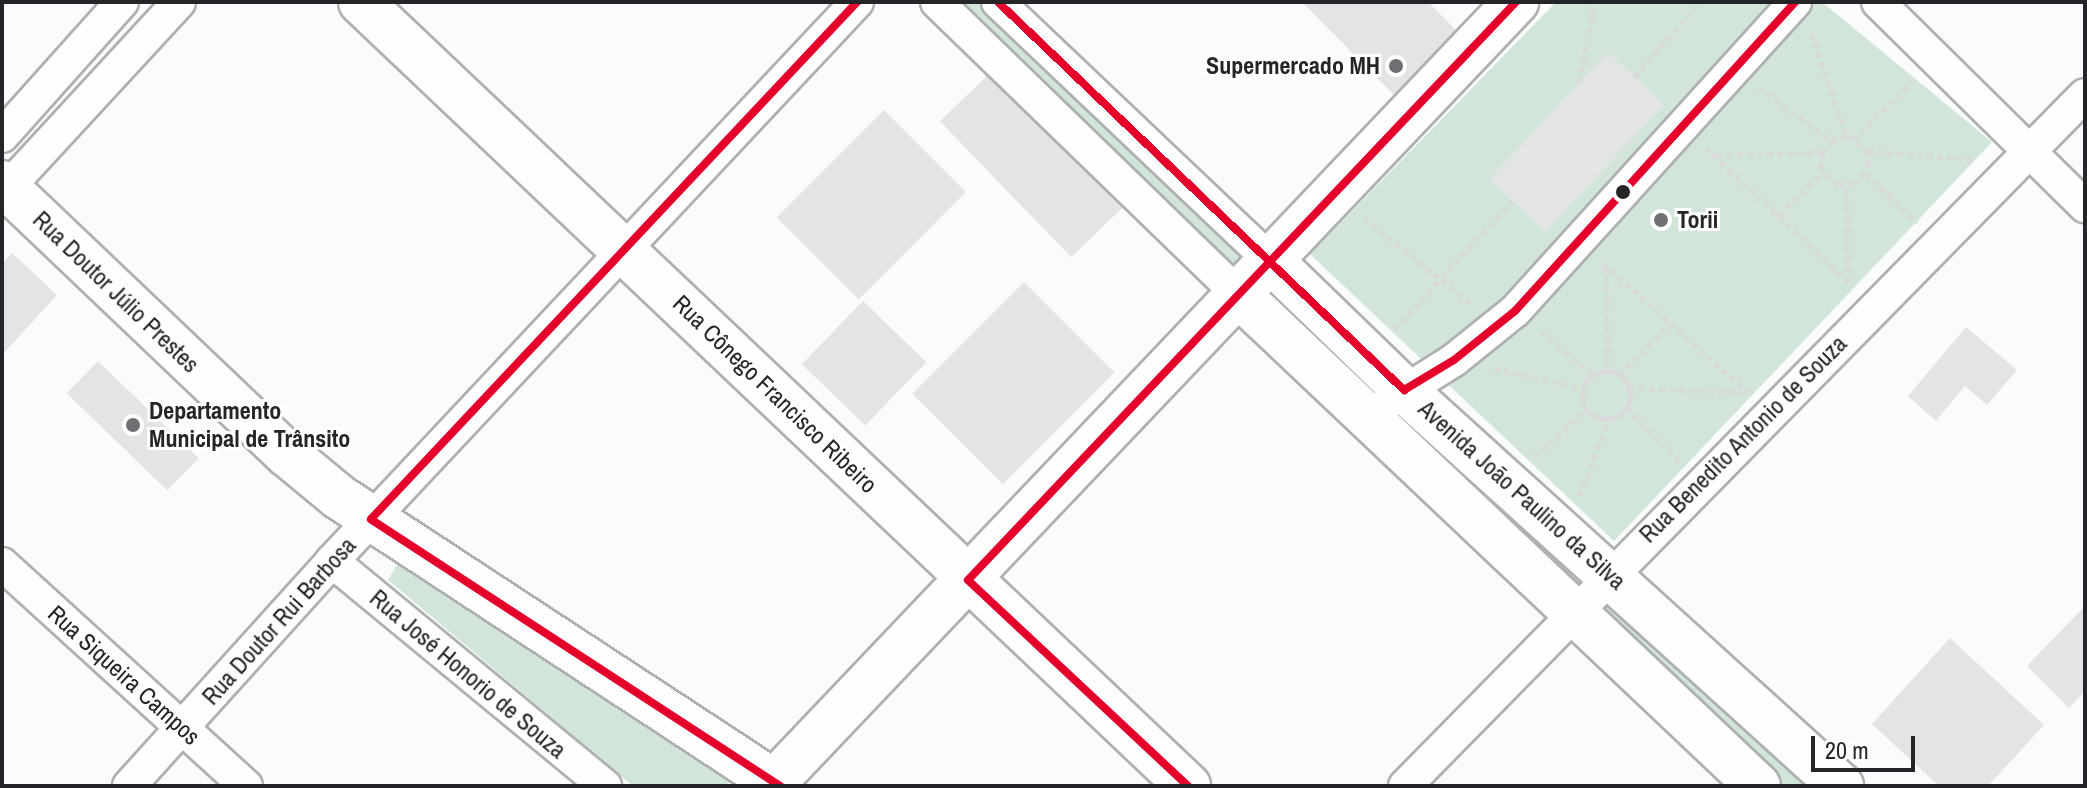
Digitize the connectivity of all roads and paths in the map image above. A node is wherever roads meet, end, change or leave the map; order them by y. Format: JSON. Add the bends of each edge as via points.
{"nodes":[{"id":1,"x":122,"y":2,"type":"edge"},
{"id":2,"x":179,"y":2,"type":"edge"},
{"id":3,"x":361,"y":2,"type":"edge"},
{"id":4,"x":857,"y":2,"type":"edge"},
{"id":5,"x":937,"y":2,"type":"edge"},
{"id":6,"x":998,"y":2,"type":"edge"},
{"id":7,"x":1516,"y":2,"type":"edge"},
{"id":8,"x":1595,"y":2,"type":"edge"},
{"id":9,"x":1700,"y":2,"type":"edge"},
{"id":10,"x":1878,"y":2,"type":"edge"},
{"id":11,"x":1800,"y":10,"type":"edge"},
{"id":12,"x":1034,"y":36,"type":"junction"},
{"id":13,"x":1935,"y":59,"type":"junction"},
{"id":14,"x":1002,"y":65,"type":"junction"},
{"id":15,"x":1733,"y":69,"type":"junction"},
{"id":16,"x":1634,"y":77,"type":"dead end"},
{"id":17,"x":1579,"y":82,"type":"dead end"},
{"id":18,"x":2085,"y":95,"type":"edge"},
{"id":19,"x":1679,"y":127,"type":"junction"},
{"id":20,"x":2,"y":136,"type":"edge"},
{"id":21,"x":1850,"y":138,"type":"junction"},
{"id":22,"x":1832,"y":141,"type":"junction"},
{"id":23,"x":1867,"y":151,"type":"junction"},
{"id":24,"x":1822,"y":153,"type":"junction"},
{"id":25,"x":1716,"y":155,"type":"junction"},
{"id":26,"x":2031,"y":155,"type":"junction"},
{"id":27,"x":1823,"y":171,"type":"junction"},
{"id":28,"x":1866,"y":173,"type":"junction"},
{"id":29,"x":1847,"y":186,"type":"junction"},
{"id":30,"x":4,"y":189,"type":"edge"},
{"id":31,"x":1334,"y":194,"type":"junction"},
{"id":32,"x":1512,"y":201,"type":"dead end"},
{"id":33,"x":2085,"y":206,"type":"edge"},
{"id":34,"x":1779,"y":215,"type":"junction"},
{"id":35,"x":1577,"y":242,"type":"junction"},
{"id":36,"x":1938,"y":242,"type":"junction"},
{"id":37,"x":627,"y":251,"type":"junction"},
{"id":38,"x":1271,"y":261,"type":"junction"},
{"id":39,"x":1606,"y":266,"type":"junction"},
{"id":40,"x":1442,"y":280,"type":"junction"},
{"id":41,"x":1848,"y":281,"type":"junction"},
{"id":42,"x":1240,"y":296,"type":"junction"},
{"id":43,"x":1874,"y":306,"type":"junction"},
{"id":44,"x":1506,"y":318,"type":"junction"},
{"id":45,"x":1670,"y":323,"type":"junction"},
{"id":46,"x":1369,"y":356,"type":"junction"},
{"id":47,"x":1454,"y":360,"type":"junction"},
{"id":48,"x":1608,"y":371,"type":"junction"},
{"id":49,"x":1593,"y":375,"type":"junction"},
{"id":50,"x":1619,"y":375,"type":"junction"},
{"id":51,"x":1583,"y":388,"type":"junction"},
{"id":52,"x":1629,"y":388,"type":"junction"},
{"id":53,"x":1758,"y":402,"type":"junction"},
{"id":54,"x":1387,"y":403,"type":"junction"},
{"id":55,"x":1626,"y":408,"type":"junction"},
{"id":56,"x":1586,"y":409,"type":"junction"},
{"id":57,"x":1609,"y":419,"type":"junction"},
{"id":58,"x":1507,"y":482,"type":"junction"},
{"id":59,"x":1700,"y":483,"type":"junction"},
{"id":60,"x":371,"y":519,"type":"junction"},
{"id":61,"x":1564,"y":535,"type":"junction"},
{"id":62,"x":332,"y":561,"type":"junction"},
{"id":63,"x":2,"y":564,"type":"edge"},
{"id":64,"x":1610,"y":574,"type":"junction"},
{"id":65,"x":968,"y":580,"type":"junction"},
{"id":66,"x":1576,"y":609,"type":"junction"},
{"id":67,"x":182,"y":729,"type":"junction"},
{"id":68,"x":1816,"y":778,"type":"edge"},
{"id":69,"x":774,"y":785,"type":"edge"},
{"id":70,"x":129,"y":786,"type":"edge"},
{"id":71,"x":246,"y":786,"type":"edge"},
{"id":72,"x":605,"y":786,"type":"edge"},
{"id":73,"x":1188,"y":786,"type":"edge"},
{"id":74,"x":1405,"y":786,"type":"edge"},
{"id":75,"x":1758,"y":786,"type":"edge"}],
"edges":[{"from":1,"to":20,"type":"street"},
{"from":2,"to":30,"type":"street"},
{"from":3,"to":37,"type":"main road","name":"Rua Cônego Francisco Ribeiro"},
{"from":4,"to":37,"type":"street","name":"Rua Doutor Rui Barbosa"},
{"from":5,"to":14,"type":"street","name":"Avenida João Paulino da Silva"},
{"from":6,"to":12,"type":"street","name":"Avenida João Paulino da Silva"},
{"from":7,"to":31,"type":"main road"},
{"from":8,"to":17,"type":"path"},
{"from":9,"to":16,"type":"path"},
{"from":10,"to":13,"type":"street"},
{"from":11,"to":15,"type":"street"},
{"from":11,"to":21,"type":"path"},
{"from":12,"to":14,"type":"street"},
{"from":12,"to":38,"type":"street","name":"Avenida João Paulino da Silva"},
{"from":13,"to":21,"type":"path"},
{"from":13,"to":26,"type":"street"},
{"from":14,"to":42,"type":"street","name":"Avenida João Paulino da Silva"},
{"from":15,"to":19,"type":"street"},
{"from":15,"to":22,"type":"path"},
{"from":18,"to":26,"type":"street","name":"Rua Benedito Antonio de Souza"},
{"from":19,"to":25,"type":"path"},
{"from":19,"to":35,"type":"street"},
{"from":21,"to":22,"type":"path"},
{"from":21,"to":23,"type":"path"},
{"from":22,"to":24,"type":"path"},
{"from":23,"to":26,"type":"path","via":[[1991,160]]},
{"from":23,"to":28,"type":"path"},
{"from":24,"to":25,"type":"path"},
{"from":24,"to":27,"type":"path"},
{"from":25,"to":34,"type":"path"},
{"from":26,"to":33,"type":"street"},
{"from":26,"to":36,"type":"street","name":"Rua Benedito Antonio de Souza"},
{"from":27,"to":29,"type":"path","via":[[1832,183]]},
{"from":27,"to":34,"type":"path"},
{"from":28,"to":29,"type":"path"},
{"from":28,"to":36,"type":"path"},
{"from":29,"to":41,"type":"path"},
{"from":30,"to":60,"type":"main road","name":"Rua Doutor Júlio Prestes","via":[[287,454]]},
{"from":31,"to":38,"type":"main road"},
{"from":31,"to":40,"type":"path"},
{"from":32,"to":40,"type":"path"},
{"from":34,"to":41,"type":"path"},
{"from":35,"to":39,"type":"path"},
{"from":35,"to":44,"type":"street"},
{"from":36,"to":43,"type":"street","name":"Rua Benedito Antonio de Souza"},
{"from":37,"to":60,"type":"street","name":"Rua Doutor Rui Barbosa"},
{"from":37,"to":65,"type":"main road","name":"Rua Cônego Francisco Ribeiro"},
{"from":38,"to":42,"type":"main road"},
{"from":38,"to":46,"type":"main road","name":"Avenida João Paulino da Silva"},
{"from":39,"to":45,"type":"path"},
{"from":39,"to":48,"type":"path"},
{"from":40,"to":44,"type":"path"},
{"from":40,"to":46,"type":"path"},
{"from":41,"to":43,"type":"path"},
{"from":42,"to":54,"type":"main road","name":"Avenida João Paulino da Silva"},
{"from":42,"to":65,"type":"main road"},
{"from":43,"to":53,"type":"street","name":"Rua Benedito Antonio de Souza"},
{"from":44,"to":47,"type":"street"},
{"from":44,"to":49,"type":"path"},
{"from":45,"to":50,"type":"path"},
{"from":45,"to":53,"type":"path"},
{"from":46,"to":54,"type":"main road","name":"Avenida João Paulino da Silva"},
{"from":47,"to":51,"type":"path"},
{"from":47,"to":54,"type":"street"},
{"from":48,"to":49,"type":"path"},
{"from":48,"to":50,"type":"path"},
{"from":49,"to":51,"type":"path"},
{"from":50,"to":52,"type":"path"},
{"from":51,"to":56,"type":"path"},
{"from":52,"to":53,"type":"path"},
{"from":52,"to":55,"type":"path"},
{"from":53,"to":59,"type":"street","name":"Rua Benedito Antonio de Souza"},
{"from":54,"to":58,"type":"main road","name":"Avenida João Paulino da Silva"},
{"from":54,"to":66,"type":"main road","name":"Avenida João Paulino da Silva"},
{"from":55,"to":57,"type":"path"},
{"from":55,"to":59,"type":"path"},
{"from":56,"to":57,"type":"path"},
{"from":56,"to":58,"type":"path"},
{"from":57,"to":61,"type":"path"},
{"from":58,"to":61,"type":"main road","name":"Avenida João Paulino da Silva"},
{"from":59,"to":64,"type":"street","name":"Rua Benedito Antonio de Souza"},
{"from":60,"to":62,"type":"street","name":"Rua Doutor Rui Barbosa"},
{"from":60,"to":69,"type":"main road","name":"Rua Doutor Júlio Prestes"},
{"from":61,"to":64,"type":"main road","name":"Avenida João Paulino da Silva"},
{"from":62,"to":67,"type":"street","name":"Rua Doutor Rui Barbosa"},
{"from":62,"to":72,"type":"street","name":"Rua José Honorio de Souza"},
{"from":63,"to":67,"type":"street","name":"Rua Siqueira Campos"},
{"from":64,"to":66,"type":"street","name":"Rua Benedito Antonio de Souza"},
{"from":64,"to":68,"type":"main road","name":"Avenida João Paulino da Silva"},
{"from":65,"to":69,"type":"main road"},
{"from":65,"to":73,"type":"main road","name":"Rua Cônego Francisco Ribeiro"},
{"from":66,"to":74,"type":"street","name":"Rua Benedito Antonio de Souza"},
{"from":66,"to":75,"type":"main road","name":"Avenida João Paulino da Silva"},
{"from":67,"to":70,"type":"street","name":"Rua Doutor Rui Barbosa"},
{"from":67,"to":71,"type":"street","name":"Rua Siqueira Campos"}]}
